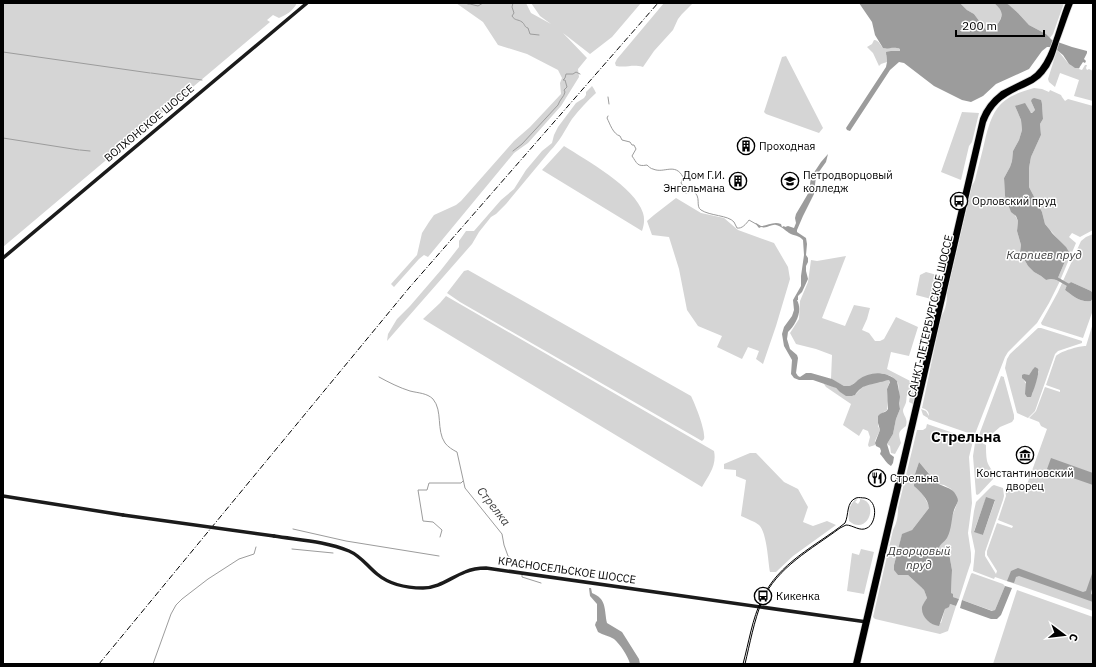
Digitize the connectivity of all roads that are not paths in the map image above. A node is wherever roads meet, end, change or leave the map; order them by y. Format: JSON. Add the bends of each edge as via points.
{"nodes":[{"id":1,"x":307,"y":3,"type":"edge"},
{"id":2,"x":1068,"y":3,"type":"edge"},
{"id":3,"x":1071,"y":3,"type":"edge"},
{"id":4,"x":1056,"y":39,"type":"junction"},
{"id":5,"x":3,"y":258,"type":"edge"},
{"id":6,"x":3,"y":496,"type":"edge"},
{"id":7,"x":866,"y":622,"type":"junction"},
{"id":8,"x":855,"y":664,"type":"edge"},
{"id":9,"x":858,"y":664,"type":"edge"}],
"edges":[{"from":1,"to":5,"type":"main road","name":"ВОЛХОНСКОЕ ШОССЕ"},
{"from":2,"to":4,"type":"main road","name":"САНКТ-ПЕТЕРБУРГСКОЕ ШОССЕ"},
{"from":3,"to":4,"type":"main road","name":"САНКТ-ПЕТЕРБУРГСКОЕ ШОССЕ"},
{"from":4,"to":7,"type":"main road","name":"САНКТ-ПЕТЕРБУРГСКОЕ ШОССЕ","via":[[1043,73],[998,100],[990,108],[984,122]]},
{"from":6,"to":7,"type":"main road","name":"КРАСНОСЕЛЬСКОЕ ШОССЕ","bridge":true,"via":[[330,544],[358,556],[387,581],[407,586],[433,587],[465,572],[486,568]]},
{"from":7,"to":8,"type":"main road","name":"САНКТ-ПЕТЕРБУРГСКОЕ ШОССЕ"},
{"from":7,"to":9,"type":"main road","name":"САНКТ-ПЕТЕРБУРГСКОЕ ШОССЕ"}]}
